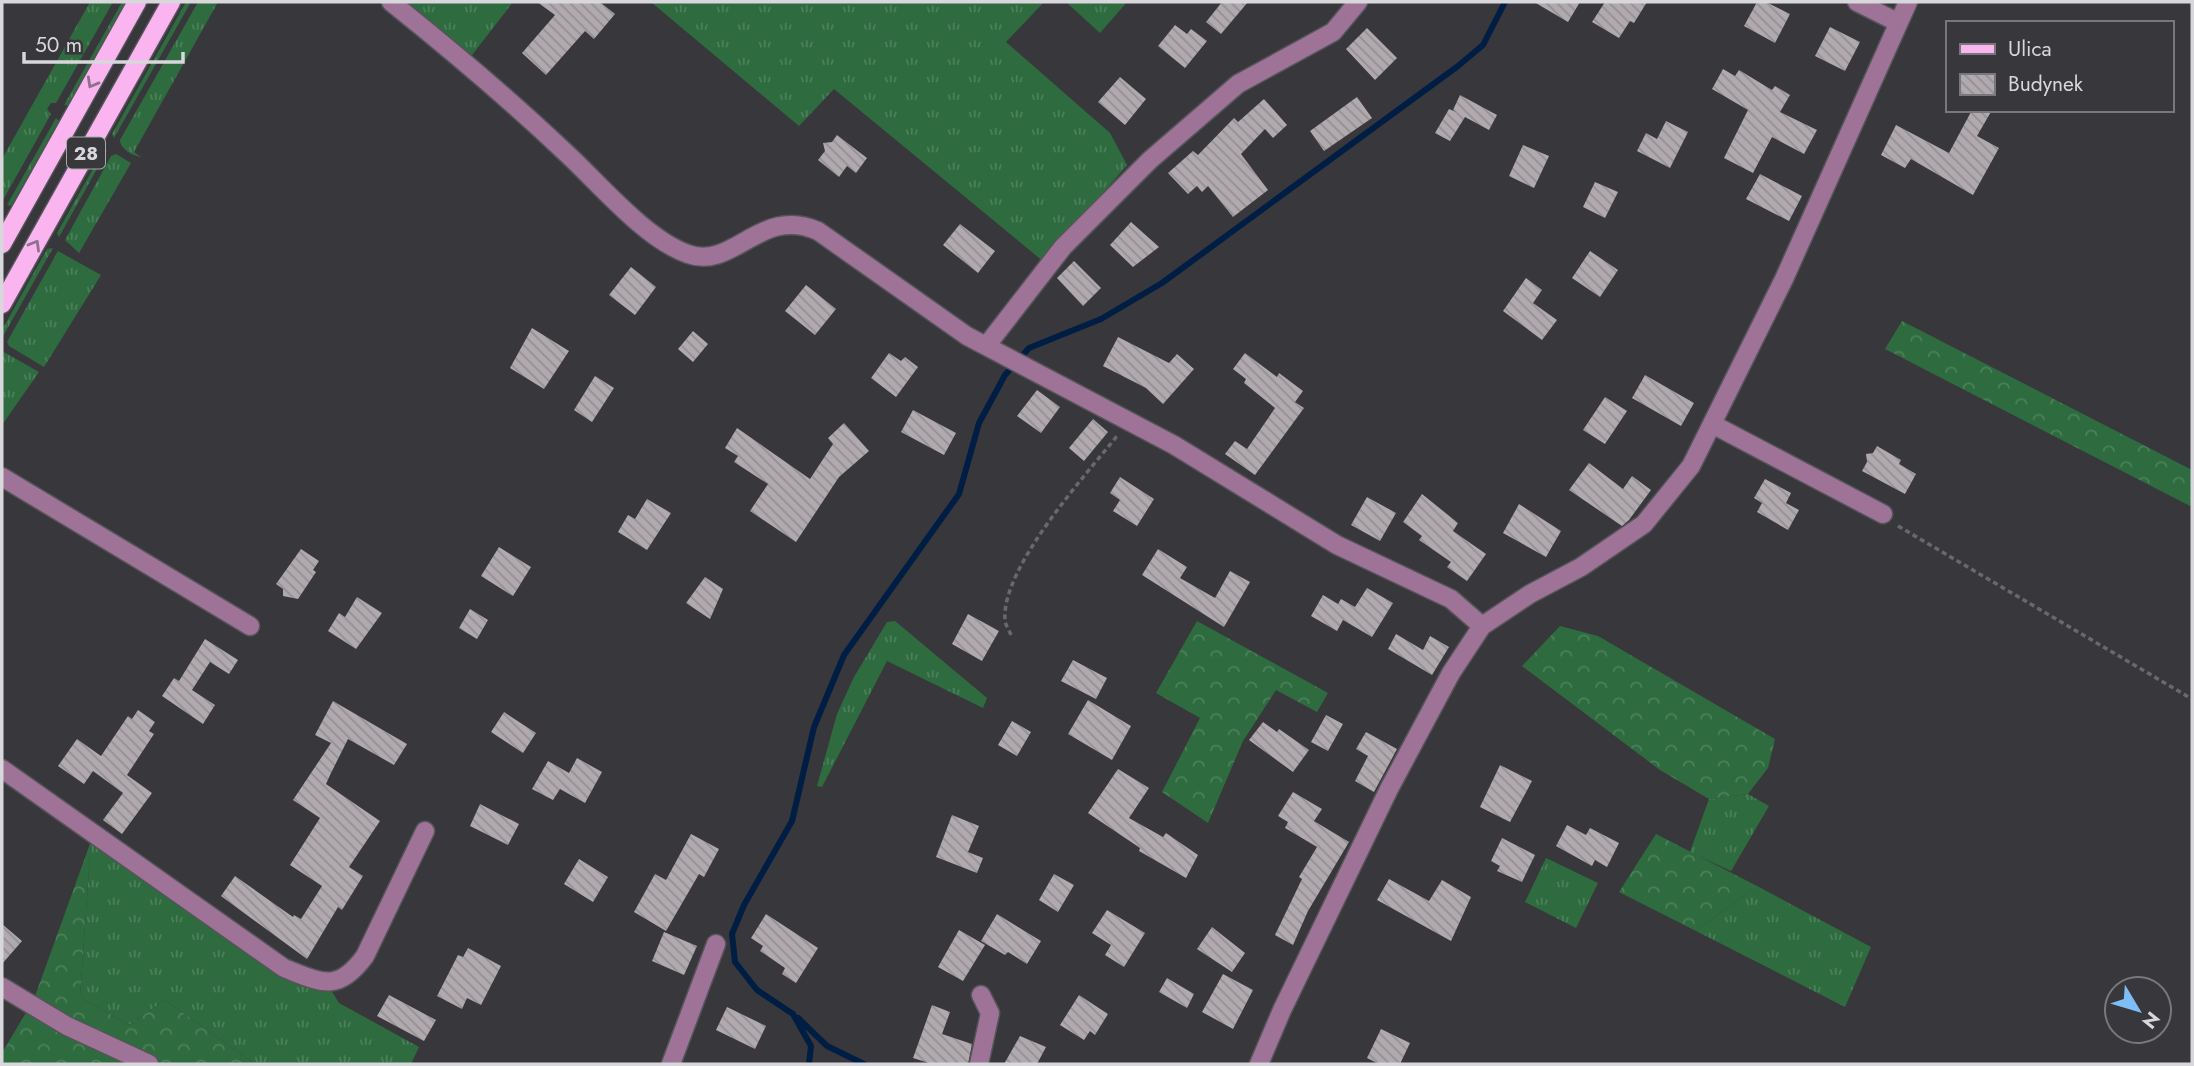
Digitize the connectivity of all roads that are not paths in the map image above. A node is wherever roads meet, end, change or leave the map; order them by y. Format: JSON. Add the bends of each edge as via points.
{"nodes":[{"id":1,"x":137,"y":2,"type":"edge"},
{"id":2,"x":171,"y":2,"type":"edge"},
{"id":3,"x":391,"y":2,"type":"edge"},
{"id":4,"x":1358,"y":2,"type":"edge"},
{"id":5,"x":1857,"y":2,"type":"edge"},
{"id":6,"x":1908,"y":2,"type":"edge"},
{"id":7,"x":1897,"y":22,"type":"junction"},
{"id":8,"x":2,"y":244,"type":"edge"},
{"id":9,"x":2,"y":304,"type":"edge"},
{"id":10,"x":987,"y":345,"type":"junction"},
{"id":11,"x":1712,"y":424,"type":"junction"},
{"id":12,"x":2,"y":478,"type":"edge"},
{"id":13,"x":1883,"y":514,"type":"road end"},
{"id":14,"x":1482,"y":625,"type":"junction"},
{"id":15,"x":250,"y":626,"type":"dead end"},
{"id":16,"x":2,"y":769,"type":"edge"},
{"id":17,"x":425,"y":831,"type":"dead end"},
{"id":18,"x":716,"y":944,"type":"dead end"},
{"id":19,"x":2,"y":987,"type":"edge"},
{"id":20,"x":981,"y":995,"type":"dead end"},
{"id":21,"x":149,"y":1064,"type":"edge"},
{"id":22,"x":671,"y":1064,"type":"edge"},
{"id":23,"x":979,"y":1064,"type":"edge"},
{"id":24,"x":1259,"y":1064,"type":"edge"}],
"edges":[{"from":1,"to":8,"type":"main road","number":"28","one_way":true},
{"from":9,"to":2,"type":"main road","number":"28","one_way":true},
{"from":3,"to":10,"type":"street","via":[[475,69],[640,222],[677,249],[708,257],[773,226],[807,226],[940,319]]},
{"from":4,"to":10,"type":"street","via":[[1334,32],[1238,84],[1150,160],[1063,247]]},
{"from":5,"to":7,"type":"street"},
{"from":6,"to":7,"type":"street"},
{"from":7,"to":11,"type":"street","via":[[1784,279]]},
{"from":10,"to":14,"type":"street","via":[[1129,421],[1337,545],[1451,599]]},
{"from":11,"to":13,"type":"street"},
{"from":11,"to":14,"type":"street","via":[[1691,466],[1644,524]]},
{"from":12,"to":15,"type":"street"},
{"from":14,"to":24,"type":"street","via":[[1389,789]]},
{"from":16,"to":17,"type":"street","via":[[284,968],[320,982],[340,981],[365,956]]},
{"from":18,"to":22,"type":"street"},
{"from":19,"to":21,"type":"street","via":[[67,1026]]},
{"from":20,"to":23,"type":"street","via":[[990,1013]]}]}
